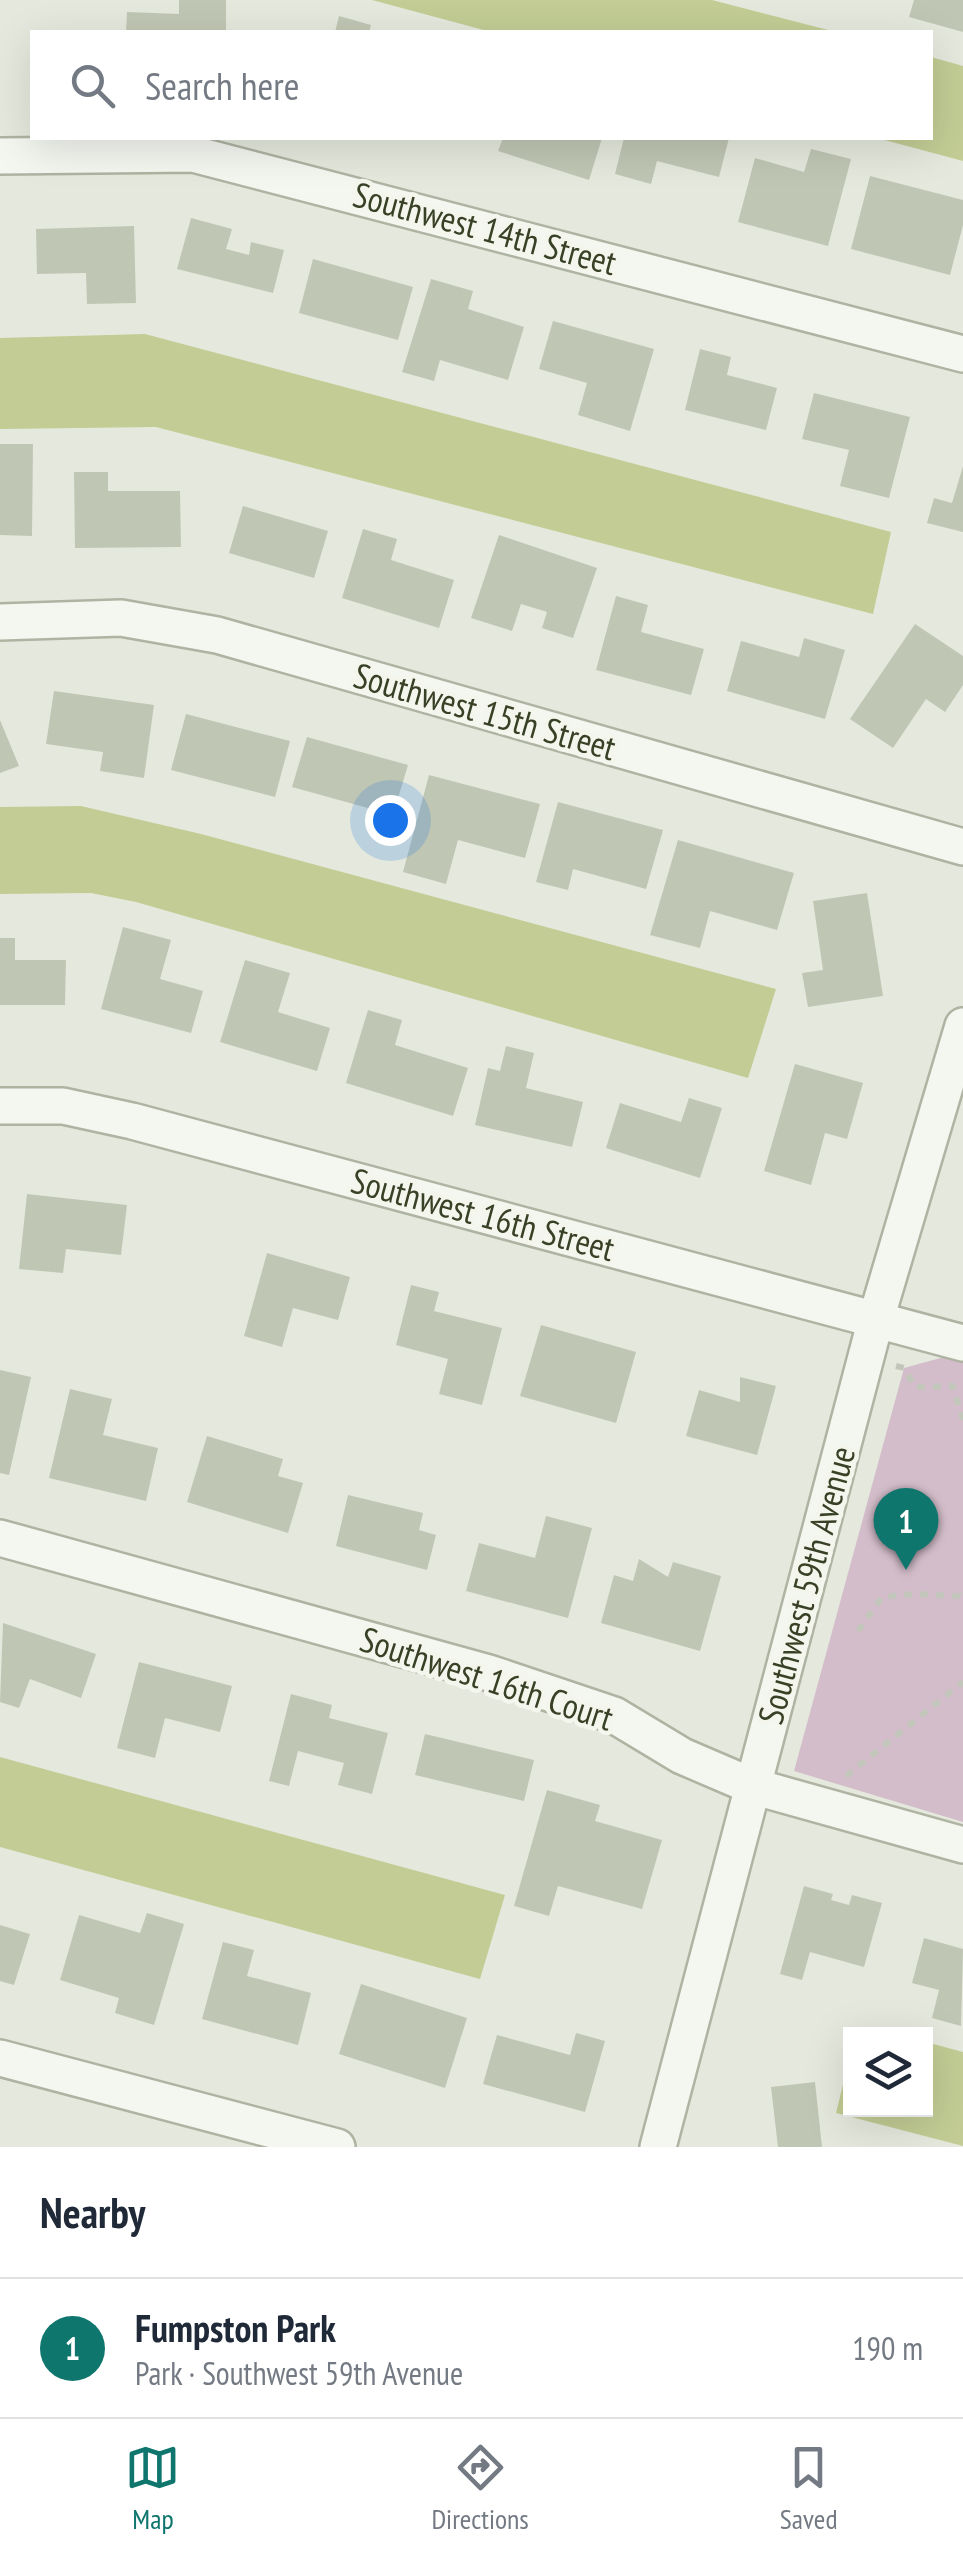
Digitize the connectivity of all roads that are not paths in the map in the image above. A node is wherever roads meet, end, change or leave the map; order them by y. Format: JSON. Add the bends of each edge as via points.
{"nodes":[{"id":1,"x":0,"y":156,"type":"edge"},
{"id":2,"x":963,"y":354,"type":"edge"},
{"id":3,"x":0,"y":622,"type":"edge"},
{"id":4,"x":963,"y":847,"type":"edge"},
{"id":5,"x":963,"y":1026,"type":"edge"},
{"id":6,"x":0,"y":1106,"type":"edge"},
{"id":7,"x":876,"y":1319,"type":"junction"},
{"id":8,"x":963,"y":1342,"type":"edge"},
{"id":9,"x":0,"y":1538,"type":"edge"},
{"id":10,"x":752,"y":1786,"type":"junction"},
{"id":11,"x":963,"y":1845,"type":"edge"},
{"id":12,"x":0,"y":2058,"type":"edge"},
{"id":13,"x":337,"y":2147,"type":"edge"},
{"id":14,"x":658,"y":2147,"type":"edge"}],
"edges":[{"from":1,"to":2,"type":"street","name":"Southwest 14th Street","via":[[193,154]]},
{"from":3,"to":4,"type":"street","name":"Southwest 15th Street","via":[[121,618],[217,634]]},
{"from":5,"to":7,"type":"street","name":"Southwest 59th Avenue"},
{"from":6,"to":7,"type":"street","name":"Southwest 16th Street","via":[[63,1106],[132,1121]]},
{"from":7,"to":8,"type":"street","name":"Southwest 16th Street"},
{"from":7,"to":10,"type":"street","name":"Southwest 59th Avenue"},
{"from":9,"to":10,"type":"street","name":"Southwest 16th Court","via":[[489,1672],[614,1714],[682,1756]]},
{"from":10,"to":11,"type":"street","name":"Southwest 16th Court"},
{"from":10,"to":14,"type":"street","name":"Southwest 59th Avenue"},
{"from":12,"to":13,"type":"street"}]}
